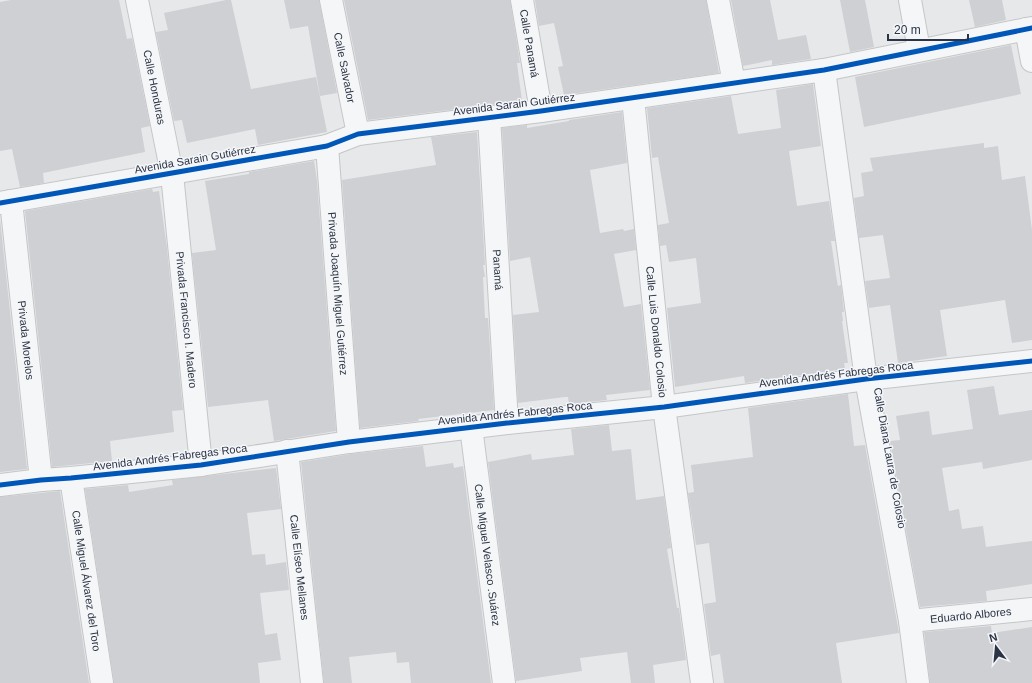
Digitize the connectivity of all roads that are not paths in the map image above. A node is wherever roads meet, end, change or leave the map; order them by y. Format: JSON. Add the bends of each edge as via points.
{"nodes":[{"id":1,"x":138,"y":0,"type":"edge"},
{"id":2,"x":331,"y":0,"type":"edge"},
{"id":3,"x":522,"y":0,"type":"edge"},
{"id":4,"x":718,"y":0,"type":"edge"},
{"id":5,"x":910,"y":0,"type":"edge"},
{"id":6,"x":1029,"y":29,"type":"edge"},
{"id":7,"x":919,"y":50,"type":"junction"},
{"id":8,"x":1032,"y":61,"type":"edge"},
{"id":9,"x":824,"y":70,"type":"junction"},
{"id":10,"x":734,"y":83,"type":"junction"},
{"id":11,"x":633,"y":98,"type":"junction"},
{"id":12,"x":540,"y":111,"type":"junction"},
{"id":13,"x":489,"y":117,"type":"junction"},
{"id":14,"x":358,"y":134,"type":"junction"},
{"id":15,"x":327,"y":146,"type":"junction"},
{"id":16,"x":172,"y":174,"type":"junction"},
{"id":17,"x":5,"y":202,"type":"edge"},
{"id":18,"x":1032,"y":361,"type":"edge"},
{"id":19,"x":866,"y":379,"type":"junction"},
{"id":20,"x":664,"y":407,"type":"junction"},
{"id":21,"x":507,"y":423,"type":"junction"},
{"id":22,"x":471,"y":427,"type":"junction"},
{"id":23,"x":349,"y":442,"type":"junction"},
{"id":24,"x":287,"y":451,"type":"junction"},
{"id":25,"x":201,"y":465,"type":"junction"},
{"id":26,"x":71,"y":478,"type":"junction"},
{"id":27,"x":41,"y":480,"type":"junction"},
{"id":28,"x":0,"y":485,"type":"edge"},
{"id":29,"x":1032,"y":609,"type":"edge"},
{"id":30,"x":910,"y":621,"type":"junction"},
{"id":31,"x":102,"y":683,"type":"edge"},
{"id":32,"x":312,"y":683,"type":"edge"},
{"id":33,"x":504,"y":683,"type":"edge"},
{"id":34,"x":702,"y":683,"type":"edge"},
{"id":35,"x":918,"y":683,"type":"edge"}],
"edges":[{"from":1,"to":16,"type":"street","name":"Calle Honduras"},
{"from":2,"to":14,"type":"street","name":"Calle Salvador"},
{"from":3,"to":12,"type":"street","name":"Calle Panamá"},
{"from":4,"to":10,"type":"street"},
{"from":5,"to":7,"type":"street"},
{"from":6,"to":7,"type":"street","name":"Avenida Sarain Gutiérrez"},
{"from":6,"to":8,"type":"street"},
{"from":7,"to":9,"type":"street","name":"Avenida Sarain Gutiérrez"},
{"from":9,"to":10,"type":"street","name":"Avenida Sarain Gutiérrez"},
{"from":9,"to":19,"type":"street","name":"Calle Diana Laura de Colosio"},
{"from":10,"to":11,"type":"street","name":"Avenida Sarain Gutiérrez"},
{"from":11,"to":12,"type":"street","name":"Avenida Sarain Gutiérrez"},
{"from":11,"to":20,"type":"street","name":"Calle Luis Donaldo Colosio"},
{"from":12,"to":13,"type":"street","name":"Avenida Sarain Gutiérrez"},
{"from":13,"to":14,"type":"street","name":"Avenida Sarain Gutiérrez"},
{"from":13,"to":21,"type":"street","name":"Panamá"},
{"from":14,"to":15,"type":"street","name":"Avenida Sarain Gutiérrez"},
{"from":15,"to":16,"type":"street","name":"Avenida Sarain Gutiérrez"},
{"from":15,"to":23,"type":"street","name":"Privada Joaquín Miguel Gutiérrez"},
{"from":16,"to":17,"type":"street","name":"Avenida Sarain Gutiérrez"},
{"from":16,"to":25,"type":"street","name":"Privada Francisco I. Madero"},
{"from":17,"to":27,"type":"street","name":"Privada Morelos"},
{"from":18,"to":19,"type":"street","name":"Avenida Andrés Fabregas Roca"},
{"from":19,"to":20,"type":"street","name":"Avenida Andrés Fabregas Roca"},
{"from":19,"to":30,"type":"street","name":"Calle Diana Laura de Colosio"},
{"from":20,"to":21,"type":"street","name":"Avenida Andrés Fabregas Roca"},
{"from":20,"to":34,"type":"street","name":"Calle Luis Donaldo Colosio"},
{"from":21,"to":22,"type":"street","name":"Avenida Andrés Fabregas Roca"},
{"from":22,"to":23,"type":"street","name":"Avenida Andrés Fabregas Roca"},
{"from":22,"to":33,"type":"street","name":"Calle Miguel Velasco .Suárez"},
{"from":23,"to":24,"type":"street","name":"Avenida Andrés Fabregas Roca"},
{"from":24,"to":25,"type":"street","name":"Avenida Andrés Fabregas Roca"},
{"from":24,"to":32,"type":"street","name":"Calle Elíseo Mellanes"},
{"from":25,"to":26,"type":"street","name":"Avenida Andrés Fabregas Roca"},
{"from":26,"to":27,"type":"street","name":"Avenida Andrés Fabregas Roca"},
{"from":26,"to":31,"type":"street","name":"Calle Miguel Álvarez del Toro"},
{"from":27,"to":28,"type":"street","name":"Avenida Andrés Fabregas Roca"},
{"from":29,"to":30,"type":"street","name":"Eduardo Albores"},
{"from":30,"to":35,"type":"street","name":"Calle Diana Laura de Colosio"}]}
